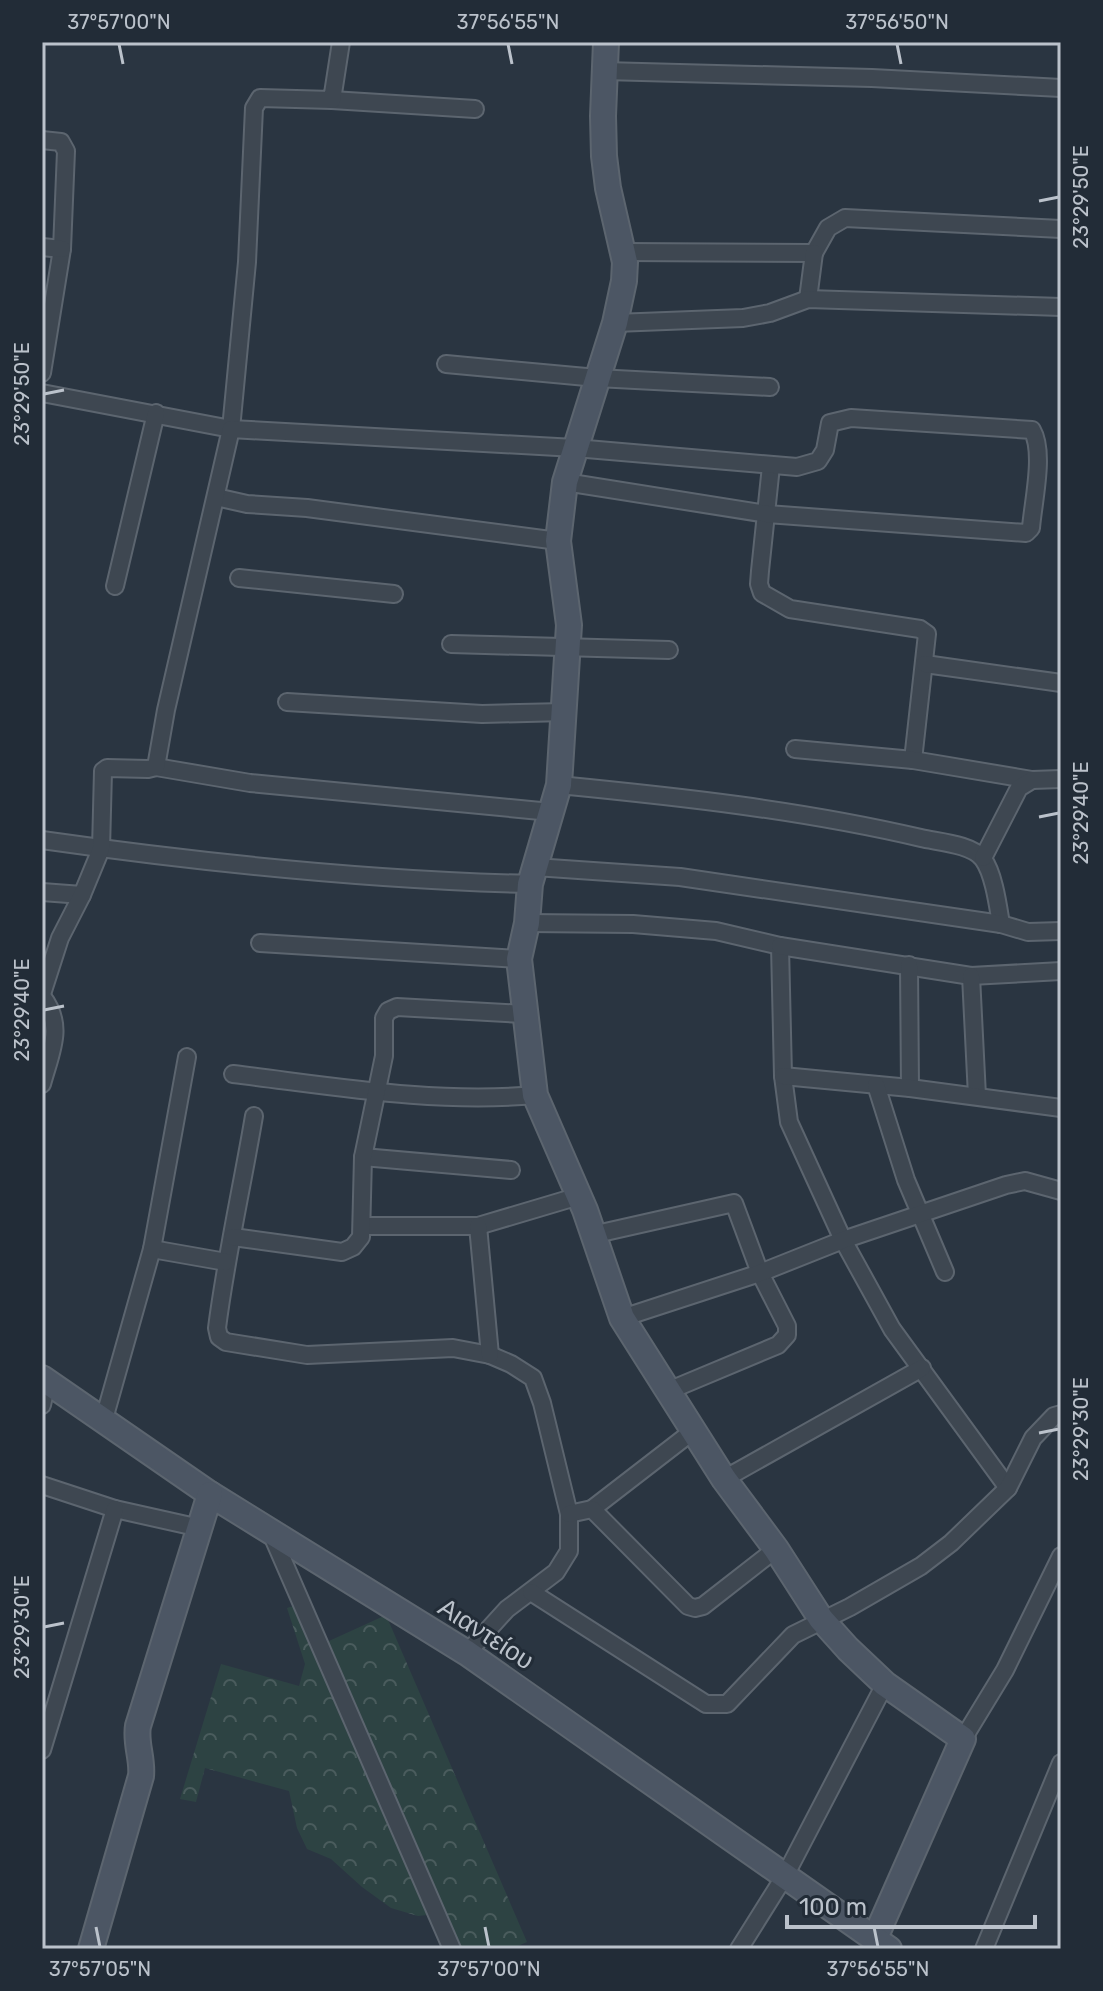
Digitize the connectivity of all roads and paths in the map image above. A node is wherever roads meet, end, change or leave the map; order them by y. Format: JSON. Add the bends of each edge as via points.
{"nodes":[{"id":1,"x":341,"y":42,"type":"edge"},
{"id":2,"x":606,"y":42,"type":"edge"},
{"id":3,"x":604,"y":71,"type":"junction"},
{"id":4,"x":1061,"y":88,"type":"edge"},
{"id":5,"x":332,"y":100,"type":"junction"},
{"id":6,"x":475,"y":109,"type":"dead end"},
{"id":7,"x":42,"y":140,"type":"edge"},
{"id":8,"x":1061,"y":229,"type":"edge"},
{"id":9,"x":42,"y":247,"type":"edge"},
{"id":10,"x":62,"y":249,"type":"junction"},
{"id":11,"x":623,"y":252,"type":"junction"},
{"id":12,"x":814,"y":253,"type":"junction"},
{"id":13,"x":808,"y":299,"type":"junction"},
{"id":14,"x":1061,"y":307,"type":"edge"},
{"id":15,"x":615,"y":323,"type":"junction"},
{"id":16,"x":45,"y":335,"type":"edge"},
{"id":17,"x":446,"y":364,"type":"dead end"},
{"id":18,"x":42,"y":373,"type":"edge"},
{"id":19,"x":597,"y":378,"type":"junction"},
{"id":20,"x":770,"y":387,"type":"dead end"},
{"id":21,"x":42,"y":393,"type":"edge"},
{"id":22,"x":156,"y":413,"type":"junction"},
{"id":23,"x":231,"y":429,"type":"junction"},
{"id":24,"x":575,"y":448,"type":"junction"},
{"id":25,"x":771,"y":466,"type":"junction"},
{"id":26,"x":565,"y":482,"type":"junction"},
{"id":27,"x":216,"y":497,"type":"junction"},
{"id":28,"x":767,"y":514,"type":"junction"},
{"id":29,"x":558,"y":541,"type":"junction"},
{"id":30,"x":239,"y":578,"type":"dead end"},
{"id":31,"x":115,"y":586,"type":"dead end"},
{"id":32,"x":394,"y":594,"type":"dead end"},
{"id":33,"x":451,"y":644,"type":"dead end"},
{"id":34,"x":569,"y":648,"type":"junction"},
{"id":35,"x":669,"y":650,"type":"dead end"},
{"id":36,"x":925,"y":664,"type":"junction"},
{"id":37,"x":1061,"y":683,"type":"edge"},
{"id":38,"x":287,"y":702,"type":"dead end"},
{"id":39,"x":565,"y":712,"type":"junction"},
{"id":40,"x":795,"y":749,"type":"dead end"},
{"id":41,"x":913,"y":760,"type":"junction"},
{"id":42,"x":156,"y":767,"type":"junction"},
{"id":43,"x":1061,"y":779,"type":"edge"},
{"id":44,"x":1032,"y":780,"type":"junction"},
{"id":45,"x":559,"y":785,"type":"junction"},
{"id":46,"x":551,"y":812,"type":"junction"},
{"id":47,"x":42,"y":840,"type":"edge"},
{"id":48,"x":101,"y":849,"type":"junction"},
{"id":49,"x":983,"y":858,"type":"junction"},
{"id":50,"x":533,"y":876,"type":"junction"},
{"id":51,"x":42,"y":892,"type":"edge"},
{"id":52,"x":82,"y":895,"type":"junction"},
{"id":53,"x":527,"y":923,"type":"junction"},
{"id":54,"x":1001,"y":924,"type":"junction"},
{"id":55,"x":1061,"y":931,"type":"edge"},
{"id":56,"x":260,"y":943,"type":"dead end"},
{"id":57,"x":780,"y":946,"type":"junction"},
{"id":58,"x":519,"y":959,"type":"junction"},
{"id":59,"x":909,"y":965,"type":"junction"},
{"id":60,"x":1061,"y":971,"type":"edge"},
{"id":61,"x":971,"y":976,"type":"junction"},
{"id":62,"x":42,"y":995,"type":"edge"},
{"id":63,"x":524,"y":1014,"type":"junction"},
{"id":64,"x":187,"y":1057,"type":"dead end"},
{"id":65,"x":233,"y":1074,"type":"dead end"},
{"id":66,"x":783,"y":1076,"type":"junction"},
{"id":67,"x":42,"y":1084,"type":"edge"},
{"id":68,"x":876,"y":1085,"type":"junction"},
{"id":69,"x":910,"y":1088,"type":"junction"},
{"id":70,"x":377,"y":1092,"type":"junction"},
{"id":71,"x":535,"y":1095,"type":"junction"},
{"id":72,"x":977,"y":1096,"type":"junction"},
{"id":73,"x":1061,"y":1108,"type":"edge"},
{"id":74,"x":254,"y":1116,"type":"dead end"},
{"id":75,"x":363,"y":1157,"type":"junction"},
{"id":76,"x":511,"y":1170,"type":"dead end"},
{"id":77,"x":1061,"y":1191,"type":"edge"},
{"id":78,"x":579,"y":1196,"type":"junction"},
{"id":79,"x":919,"y":1215,"type":"junction"},
{"id":80,"x":362,"y":1226,"type":"junction"},
{"id":81,"x":478,"y":1226,"type":"junction"},
{"id":82,"x":592,"y":1235,"type":"junction"},
{"id":83,"x":233,"y":1237,"type":"junction"},
{"id":84,"x":843,"y":1240,"type":"junction"},
{"id":85,"x":152,"y":1249,"type":"junction"},
{"id":86,"x":226,"y":1262,"type":"junction"},
{"id":87,"x":945,"y":1272,"type":"dead end"},
{"id":88,"x":760,"y":1273,"type":"junction"},
{"id":89,"x":622,"y":1318,"type":"junction"},
{"id":90,"x":490,"y":1355,"type":"junction"},
{"id":91,"x":922,"y":1368,"type":"junction"},
{"id":92,"x":44,"y":1388,"type":"edge"},
{"id":93,"x":668,"y":1391,"type":"junction"},
{"id":94,"x":1061,"y":1414,"type":"edge"},
{"id":95,"x":104,"y":1419,"type":"junction"},
{"id":96,"x":693,"y":1431,"type":"junction"},
{"id":97,"x":724,"y":1479,"type":"junction"},
{"id":98,"x":42,"y":1485,"type":"edge"},
{"id":99,"x":1008,"y":1488,"type":"junction"},
{"id":100,"x":210,"y":1494,"type":"junction"},
{"id":101,"x":115,"y":1509,"type":"junction"},
{"id":102,"x":592,"y":1509,"type":"junction"},
{"id":103,"x":569,"y":1514,"type":"junction"},
{"id":104,"x":200,"y":1528,"type":"junction"},
{"id":105,"x":271,"y":1533,"type":"junction"},
{"id":106,"x":776,"y":1549,"type":"junction"},
{"id":107,"x":1061,"y":1556,"type":"edge"},
{"id":108,"x":531,"y":1592,"type":"junction"},
{"id":109,"x":821,"y":1619,"type":"junction"},
{"id":110,"x":467,"y":1653,"type":"junction"},
{"id":111,"x":885,"y":1684,"type":"junction"},
{"id":112,"x":963,"y":1739,"type":"junction"},
{"id":113,"x":42,"y":1750,"type":"edge"},
{"id":114,"x":1061,"y":1763,"type":"edge"},
{"id":115,"x":786,"y":1874,"type":"junction"},
{"id":116,"x":878,"y":1945,"type":"edge"},
{"id":117,"x":91,"y":1949,"type":"edge"},
{"id":118,"x":452,"y":1949,"type":"edge"},
{"id":119,"x":739,"y":1949,"type":"edge"},
{"id":120,"x":984,"y":1949,"type":"edge"}],
"edges":[{"from":1,"to":5,"type":"street"},
{"from":2,"to":3,"type":"street"},
{"from":3,"to":4,"type":"street"},
{"from":3,"to":11,"type":"street","via":[[604,156]]},
{"from":5,"to":6,"type":"street"},
{"from":5,"to":23,"type":"street","via":[[260,98],[254,108],[247,262]]},
{"from":7,"to":10,"type":"street","via":[[61,142],[66,151]]},
{"from":8,"to":12,"type":"street","via":[[845,218],[828,228]]},
{"from":9,"to":10,"type":"street"},
{"from":10,"to":16,"type":"street"},
{"from":11,"to":12,"type":"street"},
{"from":11,"to":15,"type":"street","via":[[624,281]]},
{"from":12,"to":13,"type":"street"},
{"from":13,"to":14,"type":"street"},
{"from":13,"to":15,"type":"street","via":[[743,318]]},
{"from":15,"to":19,"type":"street"},
{"from":16,"to":18,"type":"street"},
{"from":17,"to":19,"type":"street"},
{"from":19,"to":20,"type":"street"},
{"from":19,"to":24,"type":"street"},
{"from":21,"to":22,"type":"street"},
{"from":22,"to":23,"type":"street"},
{"from":22,"to":31,"type":"street"},
{"from":23,"to":24,"type":"street"},
{"from":23,"to":27,"type":"street"},
{"from":24,"to":25,"type":"street"},
{"from":24,"to":26,"type":"street"},
{"from":25,"to":28,"type":"street"},
{"from":25,"to":28,"type":"street","via":[[818,461],[830,423],[851,418],[1032,430],[1037,438],[1031,528],[1026,533]]},
{"from":26,"to":28,"type":"street"},
{"from":26,"to":29,"type":"street"},
{"from":27,"to":29,"type":"street"},
{"from":27,"to":42,"type":"street"},
{"from":28,"to":36,"type":"street","via":[[759,584],[767,597],[790,609],[920,629],[927,634]]},
{"from":29,"to":34,"type":"street"},
{"from":30,"to":32,"type":"street"},
{"from":33,"to":34,"type":"street"},
{"from":34,"to":35,"type":"street"},
{"from":34,"to":39,"type":"street"},
{"from":36,"to":37,"type":"street"},
{"from":36,"to":41,"type":"street"},
{"from":38,"to":39,"type":"street","via":[[482,714]]},
{"from":39,"to":45,"type":"street"},
{"from":40,"to":41,"type":"street"},
{"from":41,"to":44,"type":"street"},
{"from":42,"to":46,"type":"street","via":[[250,783]]},
{"from":42,"to":48,"type":"street","via":[[103,771]]},
{"from":43,"to":44,"type":"street"},
{"from":44,"to":49,"type":"street","via":[[1019,788]]},
{"from":45,"to":46,"type":"street"},
{"from":45,"to":49,"type":"street","via":[[724,801],[864,825],[966,849]]},
{"from":46,"to":50,"type":"street"},
{"from":47,"to":48,"type":"street"},
{"from":48,"to":50,"type":"street","via":[[425,881]]},
{"from":48,"to":52,"type":"street"},
{"from":49,"to":54,"type":"street"},
{"from":50,"to":53,"type":"street"},
{"from":50,"to":54,"type":"street","via":[[680,877]]},
{"from":51,"to":52,"type":"street"},
{"from":52,"to":62,"type":"street","via":[[60,938]]},
{"from":53,"to":57,"type":"street","via":[[716,931]]},
{"from":53,"to":58,"type":"street"},
{"from":54,"to":55,"type":"street","via":[[1028,932]]},
{"from":56,"to":58,"type":"street"},
{"from":57,"to":59,"type":"street"},
{"from":57,"to":66,"type":"street"},
{"from":58,"to":63,"type":"street"},
{"from":59,"to":61,"type":"street"},
{"from":59,"to":69,"type":"street"},
{"from":60,"to":61,"type":"street"},
{"from":61,"to":72,"type":"street"},
{"from":62,"to":67,"type":"street","via":[[56,1033]]},
{"from":63,"to":70,"type":"street","via":[[397,1007],[388,1011]]},
{"from":63,"to":71,"type":"street"},
{"from":64,"to":85,"type":"street"},
{"from":65,"to":70,"type":"street"},
{"from":66,"to":68,"type":"street"},
{"from":66,"to":84,"type":"street","via":[[789,1122]]},
{"from":68,"to":69,"type":"street"},
{"from":68,"to":79,"type":"street"},
{"from":69,"to":72,"type":"street"},
{"from":70,"to":71,"type":"street","via":[[493,1099]]},
{"from":70,"to":75,"type":"street"},
{"from":71,"to":78,"type":"street"},
{"from":72,"to":73,"type":"street"},
{"from":74,"to":83,"type":"street"},
{"from":75,"to":76,"type":"street"},
{"from":75,"to":80,"type":"street"},
{"from":77,"to":79,"type":"street","via":[[1025,1181]]},
{"from":78,"to":81,"type":"street"},
{"from":78,"to":82,"type":"street"},
{"from":79,"to":84,"type":"street"},
{"from":79,"to":87,"type":"street"},
{"from":80,"to":81,"type":"street"},
{"from":80,"to":83,"type":"street","via":[[361,1237],[342,1252]]},
{"from":81,"to":90,"type":"street"},
{"from":82,"to":88,"type":"street","via":[[734,1203]]},
{"from":82,"to":89,"type":"street"},
{"from":83,"to":86,"type":"street"},
{"from":84,"to":88,"type":"street"},
{"from":84,"to":91,"type":"street","via":[[892,1329]]},
{"from":85,"to":86,"type":"street"},
{"from":85,"to":95,"type":"street"},
{"from":86,"to":90,"type":"street","via":[[217,1328],[226,1342],[307,1355],[453,1348]]},
{"from":88,"to":89,"type":"street"},
{"from":88,"to":93,"type":"street","via":[[787,1335],[778,1345]]},
{"from":89,"to":93,"type":"street"},
{"from":90,"to":103,"type":"street","via":[[533,1378]]},
{"from":91,"to":97,"type":"street"},
{"from":91,"to":99,"type":"street"},
{"from":92,"to":95,"type":"street","name":"Αιαντείου"},
{"from":93,"to":96,"type":"street"},
{"from":94,"to":99,"type":"street","via":[[1033,1438]]},
{"from":95,"to":100,"type":"street","name":"Αιαντείου"},
{"from":96,"to":97,"type":"street"},
{"from":96,"to":102,"type":"street"},
{"from":97,"to":106,"type":"street"},
{"from":98,"to":101,"type":"street"},
{"from":99,"to":109,"type":"street","via":[[921,1566]]},
{"from":100,"to":104,"type":"street"},
{"from":100,"to":105,"type":"street","name":"Αιαντείου"},
{"from":101,"to":104,"type":"street"},
{"from":101,"to":113,"type":"street"},
{"from":102,"to":103,"type":"street"},
{"from":102,"to":106,"type":"street","via":[[695,1608]]},
{"from":103,"to":108,"type":"street","via":[[569,1551],[556,1572]]},
{"from":104,"to":117,"type":"street","via":[[138,1726],[141,1776]]},
{"from":105,"to":110,"type":"street","name":"Αιαντείου"},
{"from":105,"to":118,"type":"street"},
{"from":106,"to":109,"type":"street"},
{"from":107,"to":112,"type":"street","via":[[1005,1670]]},
{"from":108,"to":109,"type":"street","via":[[716,1706],[727,1704],[793,1635]]},
{"from":108,"to":110,"type":"street","via":[[507,1609]]},
{"from":109,"to":111,"type":"street"},
{"from":110,"to":115,"type":"street","name":"Αιαντείου"},
{"from":111,"to":112,"type":"street"},
{"from":111,"to":115,"type":"street"},
{"from":112,"to":116,"type":"street"},
{"from":114,"to":120,"type":"street"},
{"from":115,"to":116,"type":"street","name":"Αιαντείου"},
{"from":115,"to":119,"type":"street"}]}
